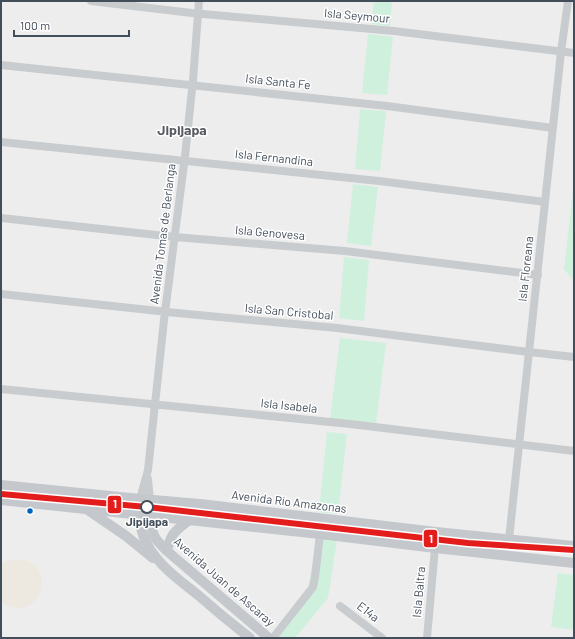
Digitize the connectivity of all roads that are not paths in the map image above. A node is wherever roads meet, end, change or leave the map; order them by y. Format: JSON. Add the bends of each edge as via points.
{"nodes":[{"id":1,"x":90,"y":1,"type":"edge"},
{"id":2,"x":199,"y":1,"type":"edge"},
{"id":3,"x":568,"y":1,"type":"edge"},
{"id":4,"x":198,"y":13,"type":"junction"},
{"id":5,"x":561,"y":52,"type":"junction"},
{"id":6,"x":574,"y":53,"type":"edge"},
{"id":7,"x":1,"y":65,"type":"edge"},
{"id":8,"x":192,"y":85,"type":"junction"},
{"id":9,"x":553,"y":128,"type":"junction"},
{"id":10,"x":1,"y":142,"type":"edge"},
{"id":11,"x":184,"y":160,"type":"junction"},
{"id":12,"x":545,"y":202,"type":"junction"},
{"id":13,"x":1,"y":218,"type":"edge"},
{"id":14,"x":175,"y":237,"type":"junction"},
{"id":15,"x":538,"y":275,"type":"junction"},
{"id":16,"x":1,"y":294,"type":"edge"},
{"id":17,"x":165,"y":312,"type":"junction"},
{"id":18,"x":528,"y":352,"type":"junction"},
{"id":19,"x":574,"y":357,"type":"edge"},
{"id":20,"x":1,"y":389,"type":"edge"},
{"id":21,"x":155,"y":404,"type":"junction"},
{"id":22,"x":520,"y":445,"type":"junction"},
{"id":23,"x":574,"y":452,"type":"edge"},
{"id":24,"x":1,"y":485,"type":"edge"},
{"id":25,"x":1,"y":500,"type":"edge"},
{"id":26,"x":145,"y":500,"type":"junction"},
{"id":27,"x":87,"y":509,"type":"junction"},
{"id":28,"x":139,"y":514,"type":"junction"},
{"id":29,"x":150,"y":516,"type":"junction"},
{"id":30,"x":188,"y":520,"type":"junction"},
{"id":31,"x":320,"y":534,"type":"junction"},
{"id":32,"x":509,"y":539,"type":"junction"},
{"id":33,"x":574,"y":546,"type":"edge"},
{"id":34,"x":435,"y":548,"type":"junction"},
{"id":35,"x":167,"y":551,"type":"junction"},
{"id":36,"x":574,"y":563,"type":"edge"},
{"id":37,"x":165,"y":568,"type":"junction"},
{"id":38,"x":340,"y":606,"type":"dead end"},
{"id":39,"x":250,"y":638,"type":"edge"},
{"id":40,"x":269,"y":638,"type":"edge"},
{"id":41,"x":273,"y":638,"type":"edge"},
{"id":42,"x":382,"y":638,"type":"edge"},
{"id":43,"x":427,"y":638,"type":"edge"}],
"edges":[{"from":1,"to":4,"type":"street","name":"Isla Seymour"},
{"from":2,"to":4,"type":"street","name":"Avenida Tomas de Berlanga"},
{"from":3,"to":5,"type":"street","name":"Isla Floreana"},
{"from":4,"to":5,"type":"street","name":"Isla Seymour","via":[[387,30]]},
{"from":4,"to":8,"type":"street","name":"Avenida Tomas de Berlanga"},
{"from":5,"to":6,"type":"street","name":"Isla Seymour"},
{"from":5,"to":9,"type":"street","name":"Isla Floreana"},
{"from":7,"to":8,"type":"street","name":"Isla Santa Fe"},
{"from":8,"to":9,"type":"street","name":"Isla Santa Fe","via":[[380,105]]},
{"from":8,"to":11,"type":"street","name":"Avenida Tomas de Berlanga"},
{"from":9,"to":12,"type":"street","name":"Isla Floreana"},
{"from":10,"to":11,"type":"street","name":"Isla Fernandina"},
{"from":11,"to":12,"type":"street","name":"Isla Fernandina"},
{"from":11,"to":14,"type":"street","name":"Avenida Tomas de Berlanga"},
{"from":12,"to":15,"type":"street","name":"Isla Floreana"},
{"from":13,"to":14,"type":"street","name":"Isla Genovesa"},
{"from":14,"to":15,"type":"street","name":"Isla Genovesa","via":[[345,251]]},
{"from":14,"to":17,"type":"street","name":"Avenida Tomas de Berlanga"},
{"from":15,"to":18,"type":"street","name":"Isla Floreana"},
{"from":16,"to":17,"type":"street","name":"Isla San Cristobal"},
{"from":17,"to":18,"type":"street","name":"Isla San Cristobal","via":[[337,328]]},
{"from":17,"to":21,"type":"street","name":"Avenida Tomas de Berlanga"},
{"from":18,"to":19,"type":"street","name":"Isla San Cristobal"},
{"from":18,"to":22,"type":"street","name":"Isla Floreana"},
{"from":20,"to":21,"type":"street","name":"Isla Isabela"},
{"from":21,"to":22,"type":"street","name":"Isla Isabela"},
{"from":21,"to":26,"type":"street","name":"Avenida Tomas de Berlanga"},
{"from":22,"to":23,"type":"street","name":"Isla Isabela"},
{"from":22,"to":32,"type":"street","name":"Isla Floreana"},
{"from":24,"to":26,"type":"main road","name":"Avenida Río Amazonas"},
{"from":25,"to":27,"type":"main road"},
{"from":26,"to":28,"type":"main road"},
{"from":26,"to":29,"type":"main road","name":"Avenida Juan de Ascaray"},
{"from":26,"to":32,"type":"main road","name":"Avenida Río Amazonas"},
{"from":27,"to":28,"type":"main road"},
{"from":27,"to":37,"type":"main road"},
{"from":28,"to":29,"type":"main road"},
{"from":28,"to":37,"type":"main road","via":[[149,548]]},
{"from":29,"to":30,"type":"main road"},
{"from":29,"to":35,"type":"main road","name":"Avenida Juan de Ascaray","via":[[155,537]]},
{"from":30,"to":31,"type":"main road"},
{"from":30,"to":35,"type":"main road","via":[[176,530]]},
{"from":31,"to":34,"type":"main road"},
{"from":31,"to":41,"type":"street","via":[[313,587]]},
{"from":32,"to":33,"type":"main road","name":"Avenida Río Amazonas"},
{"from":34,"to":36,"type":"main road"},
{"from":34,"to":43,"type":"street","name":"Isla Baltra"},
{"from":35,"to":40,"type":"main road","name":"Avenida Juan de Ascaray"},
{"from":37,"to":39,"type":"main road"},
{"from":38,"to":42,"type":"street","name":"E14a"}]}
